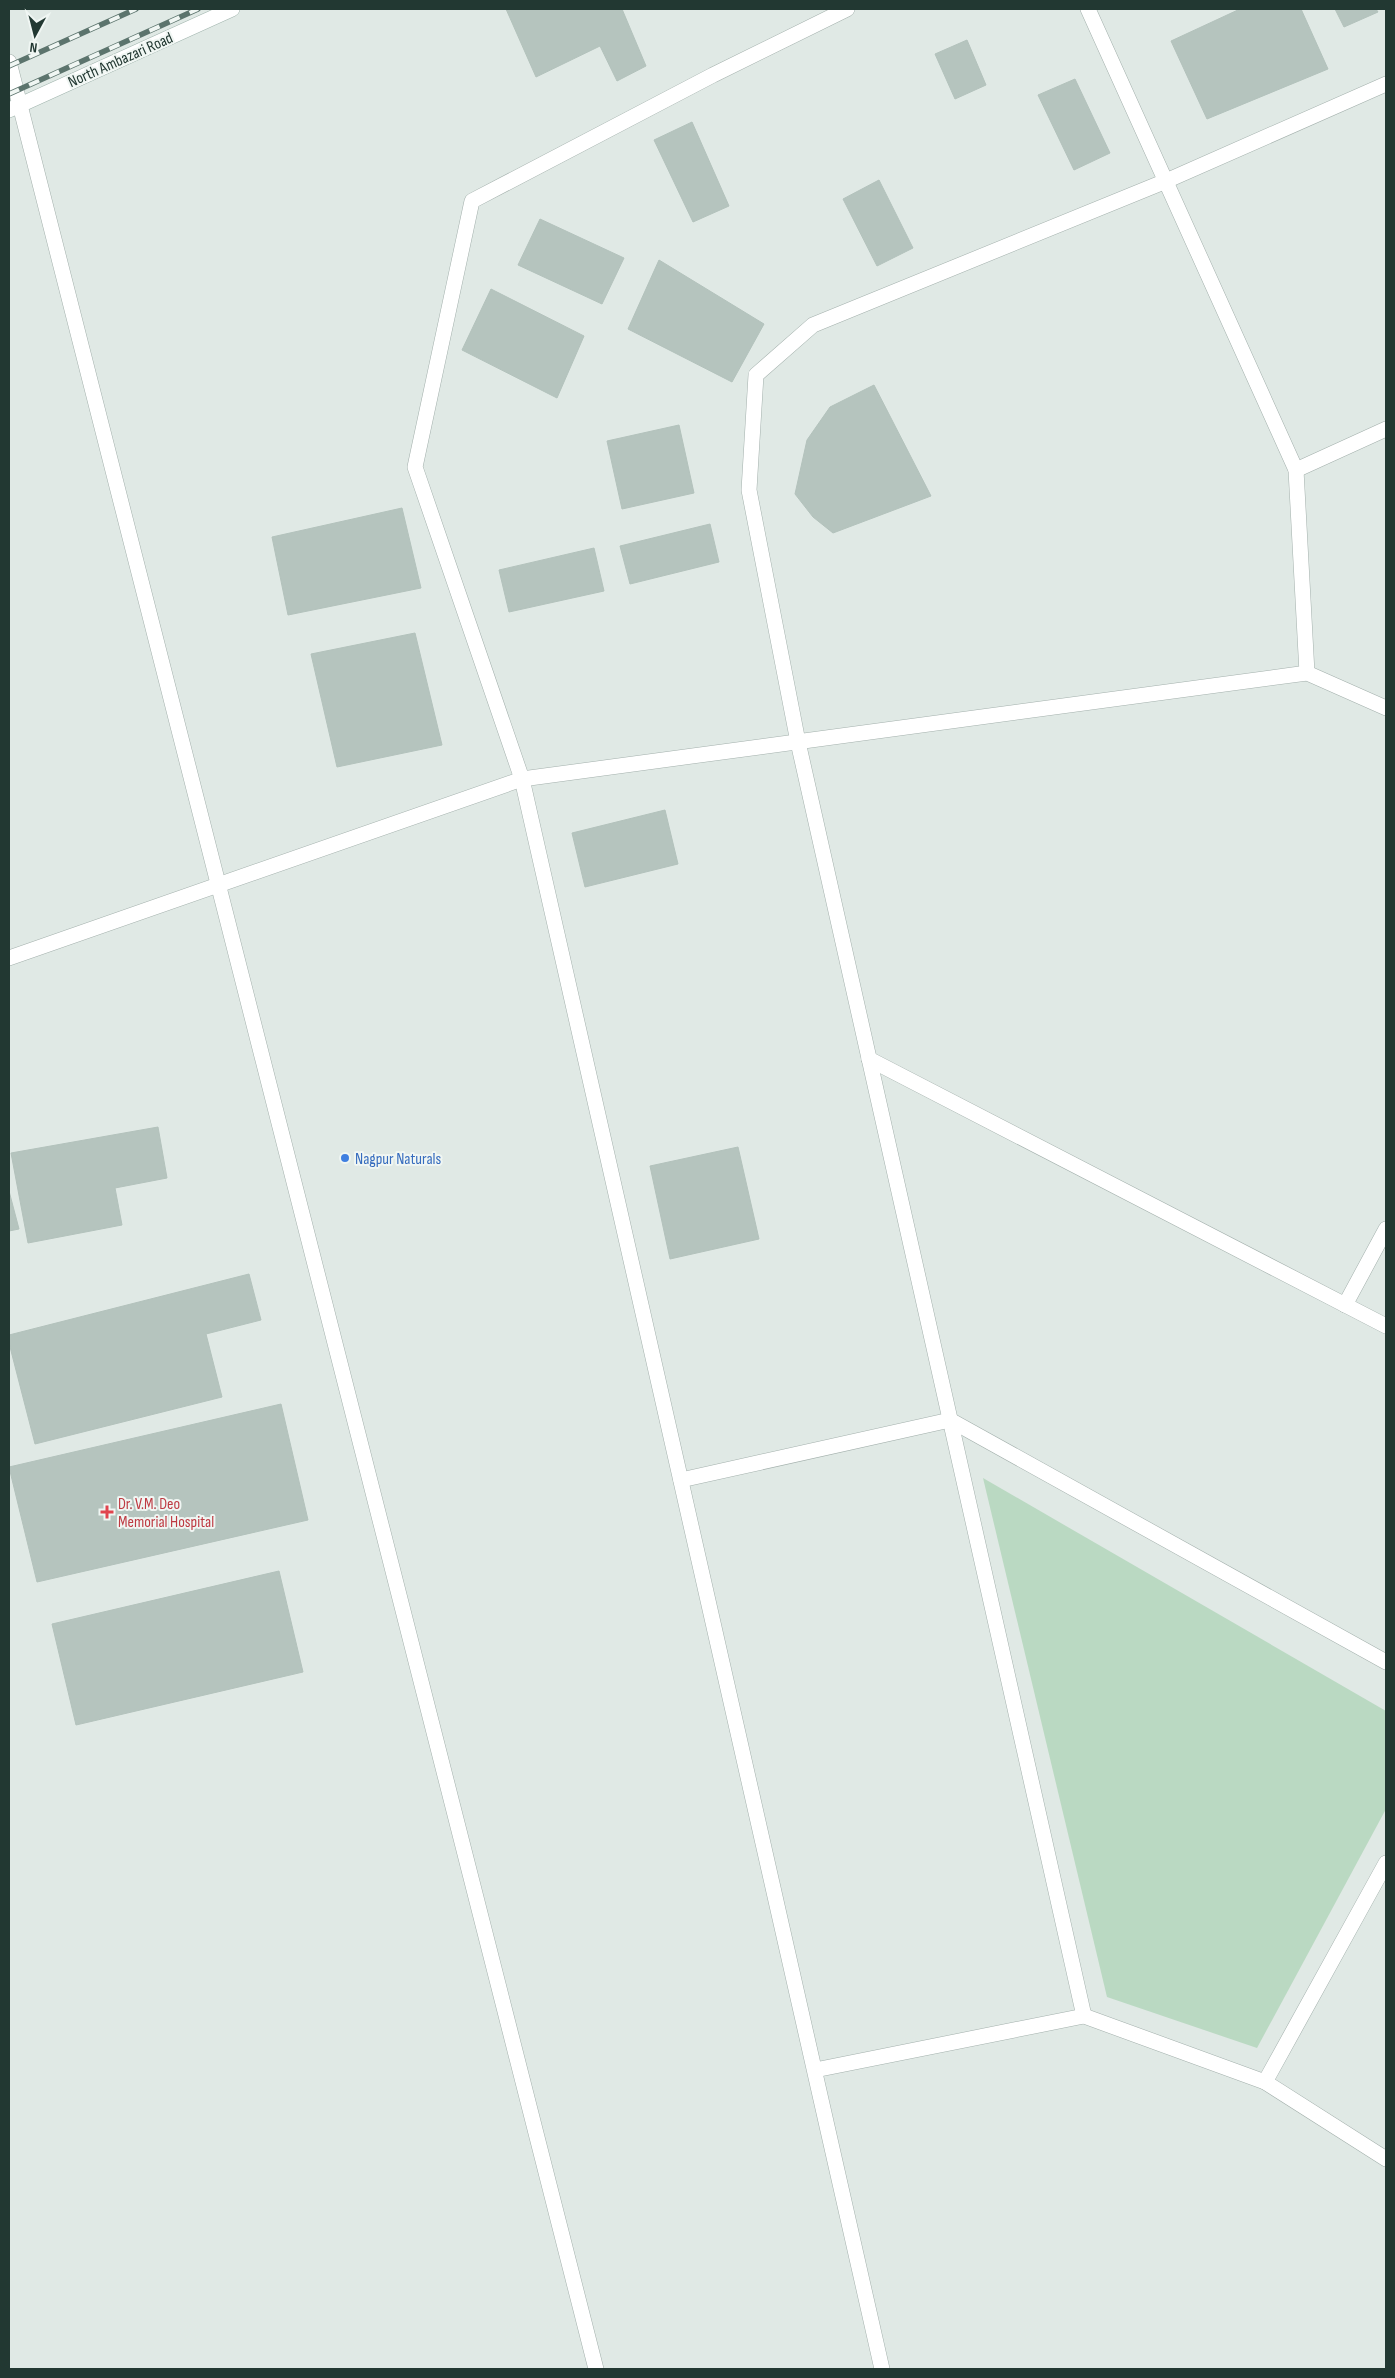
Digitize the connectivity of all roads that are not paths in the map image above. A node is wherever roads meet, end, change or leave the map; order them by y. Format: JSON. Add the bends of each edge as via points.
{"nodes":[{"id":1,"x":232,"y":9,"type":"edge"},
{"id":2,"x":848,"y":9,"type":"edge"},
{"id":3,"x":1088,"y":9,"type":"edge"},
{"id":4,"x":9,"y":62,"type":"edge"},
{"id":5,"x":1386,"y":84,"type":"edge"},
{"id":6,"x":15,"y":108,"type":"edge"},
{"id":7,"x":1166,"y":181,"type":"junction"},
{"id":8,"x":1386,"y":429,"type":"edge"},
{"id":9,"x":1296,"y":470,"type":"junction"},
{"id":10,"x":1306,"y":673,"type":"junction"},
{"id":11,"x":1386,"y":708,"type":"edge"},
{"id":12,"x":798,"y":742,"type":"junction"},
{"id":13,"x":522,"y":779,"type":"junction"},
{"id":14,"x":217,"y":885,"type":"junction"},
{"id":15,"x":9,"y":958,"type":"edge"},
{"id":16,"x":869,"y":1059,"type":"junction"},
{"id":17,"x":1386,"y":1229,"type":"edge"},
{"id":18,"x":1345,"y":1305,"type":"junction"},
{"id":19,"x":1386,"y":1326,"type":"edge"},
{"id":20,"x":950,"y":1420,"type":"junction"},
{"id":21,"x":681,"y":1480,"type":"junction"},
{"id":22,"x":1386,"y":1662,"type":"edge"},
{"id":23,"x":1386,"y":1863,"type":"edge"},
{"id":24,"x":1084,"y":2016,"type":"junction"},
{"id":25,"x":815,"y":2070,"type":"junction"},
{"id":26,"x":1265,"y":2082,"type":"junction"},
{"id":27,"x":1386,"y":2159,"type":"edge"},
{"id":28,"x":596,"y":2369,"type":"edge"},
{"id":29,"x":882,"y":2369,"type":"edge"}],
"edges":[{"from":1,"to":6,"type":"street","name":"North Ambazari Road"},
{"from":2,"to":13,"type":"street","via":[[713,75],[472,201],[415,467]]},
{"from":3,"to":7,"type":"street"},
{"from":4,"to":6,"type":"street"},
{"from":5,"to":7,"type":"street"},
{"from":6,"to":14,"type":"street"},
{"from":7,"to":9,"type":"street"},
{"from":7,"to":12,"type":"street","via":[[813,325],[756,375],[749,490]]},
{"from":8,"to":9,"type":"street"},
{"from":9,"to":10,"type":"street"},
{"from":10,"to":11,"type":"street"},
{"from":10,"to":12,"type":"street"},
{"from":12,"to":13,"type":"street"},
{"from":12,"to":16,"type":"street"},
{"from":13,"to":14,"type":"street"},
{"from":13,"to":21,"type":"street"},
{"from":14,"to":15,"type":"street"},
{"from":14,"to":28,"type":"street"},
{"from":16,"to":18,"type":"street"},
{"from":16,"to":20,"type":"street"},
{"from":17,"to":18,"type":"street"},
{"from":18,"to":19,"type":"street"},
{"from":20,"to":21,"type":"street"},
{"from":20,"to":22,"type":"street"},
{"from":20,"to":24,"type":"street"},
{"from":21,"to":25,"type":"street"},
{"from":23,"to":26,"type":"street"},
{"from":24,"to":25,"type":"street"},
{"from":24,"to":26,"type":"street"},
{"from":25,"to":29,"type":"street"},
{"from":26,"to":27,"type":"street"}]}
